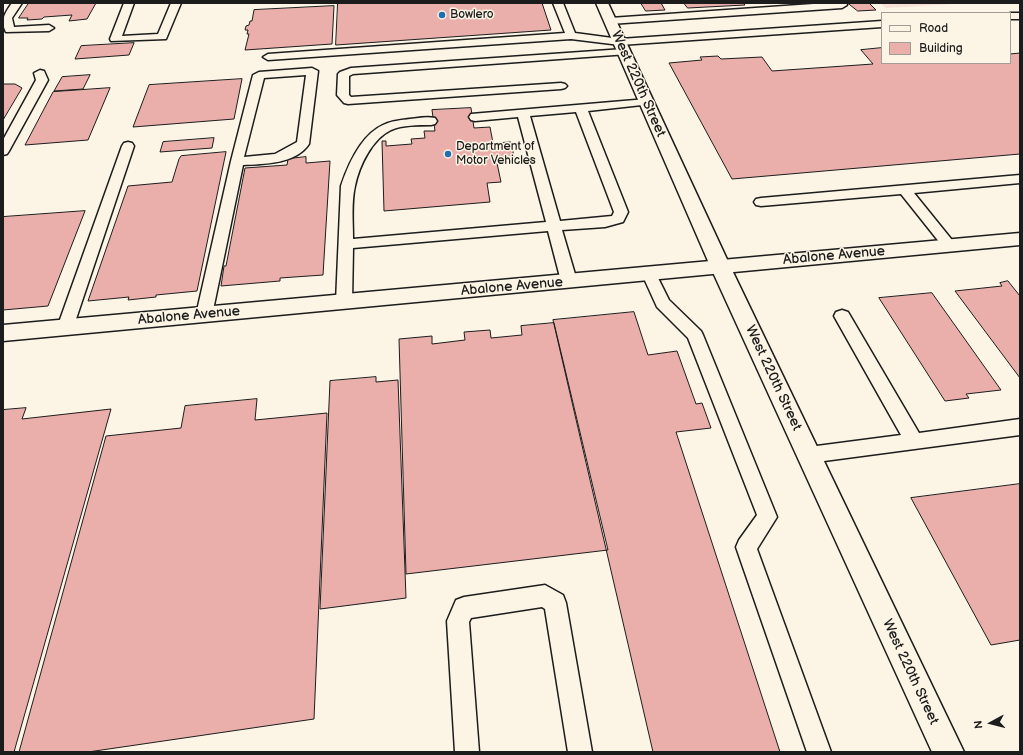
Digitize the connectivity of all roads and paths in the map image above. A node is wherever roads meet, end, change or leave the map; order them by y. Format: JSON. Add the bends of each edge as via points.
{"nodes":[{"id":1,"x":17,"y":3,"type":"edge"},
{"id":2,"x":129,"y":3,"type":"edge"},
{"id":3,"x":176,"y":3,"type":"edge"},
{"id":4,"x":558,"y":3,"type":"edge"},
{"id":5,"x":602,"y":3,"type":"edge"},
{"id":6,"x":839,"y":3,"type":"edge"},
{"id":7,"x":610,"y":21,"type":"junction"},
{"id":8,"x":881,"y":24,"type":"edge"},
{"id":9,"x":49,"y":28,"type":"dead end"},
{"id":10,"x":571,"y":36,"type":"junction"},
{"id":11,"x":622,"y":47,"type":"junction"},
{"id":12,"x":268,"y":57,"type":"dead end"},
{"id":13,"x":40,"y":73,"type":"dead end"},
{"id":14,"x":561,"y":86,"type":"dead end"},
{"id":15,"x":647,"y":102,"type":"junction"},
{"id":16,"x":581,"y":108,"type":"junction"},
{"id":17,"x":523,"y":113,"type":"junction"},
{"id":18,"x":475,"y":117,"type":"dead end"},
{"id":19,"x":431,"y":121,"type":"dead end"},
{"id":20,"x":128,"y":146,"type":"dead end"},
{"id":21,"x":3,"y":151,"type":"edge"},
{"id":22,"x":237,"y":161,"type":"junction"},
{"id":23,"x":1020,"y":179,"type":"edge"},
{"id":24,"x":904,"y":189,"type":"junction"},
{"id":25,"x":761,"y":202,"type":"dead end"},
{"id":26,"x":554,"y":226,"type":"junction"},
{"id":27,"x":1020,"y":239,"type":"edge"},
{"id":28,"x":346,"y":244,"type":"junction"},
{"id":29,"x":949,"y":246,"type":"junction"},
{"id":30,"x":721,"y":268,"type":"junction"},
{"id":31,"x":650,"y":274,"type":"junction"},
{"id":32,"x":569,"y":281,"type":"junction"},
{"id":33,"x":344,"y":302,"type":"junction"},
{"id":34,"x":204,"y":315,"type":"junction"},
{"id":35,"x":842,"y":316,"type":"dead end"},
{"id":36,"x":65,"y":328,"type":"junction"},
{"id":37,"x":3,"y":333,"type":"edge"},
{"id":38,"x":1020,"y":427,"type":"edge"},
{"id":39,"x":914,"y":441,"type":"junction"},
{"id":40,"x":810,"y":455,"type":"junction"},
{"id":41,"x":467,"y":752,"type":"edge"},
{"id":42,"x":580,"y":752,"type":"edge"},
{"id":43,"x":819,"y":752,"type":"edge"},
{"id":44,"x":948,"y":752,"type":"edge"}],
"edges":[{"from":1,"to":9,"type":"lane","via":[[7,18],[10,30]]},
{"from":2,"to":3,"type":"lane","via":[[115,39],[162,37]]},
{"from":4,"to":10,"type":"lane"},
{"from":5,"to":7,"type":"street","name":"West 220th Street"},
{"from":6,"to":7,"type":"lane","via":[[842,5],[680,12]]},
{"from":7,"to":11,"type":"street","name":"West 220th Street"},
{"from":8,"to":11,"type":"lane"},
{"from":10,"to":11,"type":"lane"},
{"from":10,"to":12,"type":"lane"},
{"from":11,"to":14,"type":"lane","via":[[351,71],[344,74],[343,95],[348,101]]},
{"from":11,"to":15,"type":"street","name":"West 220th Street"},
{"from":13,"to":21,"type":"lane","via":[[42,80]]},
{"from":15,"to":16,"type":"lane"},
{"from":15,"to":30,"type":"street","name":"West 220th Street"},
{"from":16,"to":17,"type":"lane"},
{"from":16,"to":26,"type":"lane","via":[[621,212],[618,219],[612,221]]},
{"from":17,"to":18,"type":"lane"},
{"from":17,"to":26,"type":"lane"},
{"from":19,"to":28,"type":"lane","via":[[386,128],[375,136],[366,148],[353,171],[349,185]]},
{"from":20,"to":36,"type":"lane"},
{"from":22,"to":22,"type":"lane","via":[[260,75],[312,71],[303,144],[291,153],[274,159]]},
{"from":22,"to":34,"type":"lane"},
{"from":23,"to":24,"type":"lane"},
{"from":24,"to":25,"type":"lane"},
{"from":24,"to":29,"type":"lane"},
{"from":26,"to":28,"type":"lane"},
{"from":26,"to":32,"type":"lane"},
{"from":27,"to":29,"type":"street","name":"Abalone Avenue"},
{"from":28,"to":33,"type":"lane"},
{"from":29,"to":30,"type":"street","name":"Abalone Avenue"},
{"from":30,"to":31,"type":"street","name":"Abalone Avenue"},
{"from":30,"to":40,"type":"street","name":"West 220th Street"},
{"from":31,"to":32,"type":"street","name":"Abalone Avenue"},
{"from":31,"to":43,"type":"lane","via":[[663,303],[695,335],[767,517],[746,547]]},
{"from":32,"to":33,"type":"street","name":"Abalone Avenue"},
{"from":33,"to":34,"type":"street","name":"Abalone Avenue"},
{"from":34,"to":36,"type":"street","name":"Abalone Avenue"},
{"from":35,"to":39,"type":"lane"},
{"from":36,"to":37,"type":"street","name":"Abalone Avenue"},
{"from":38,"to":39,"type":"lane"},
{"from":39,"to":40,"type":"lane"},
{"from":40,"to":44,"type":"street","name":"West 220th Street"},
{"from":41,"to":42,"type":"lane","via":[[458,621],[464,608],[545,596],[555,603]]}]}
